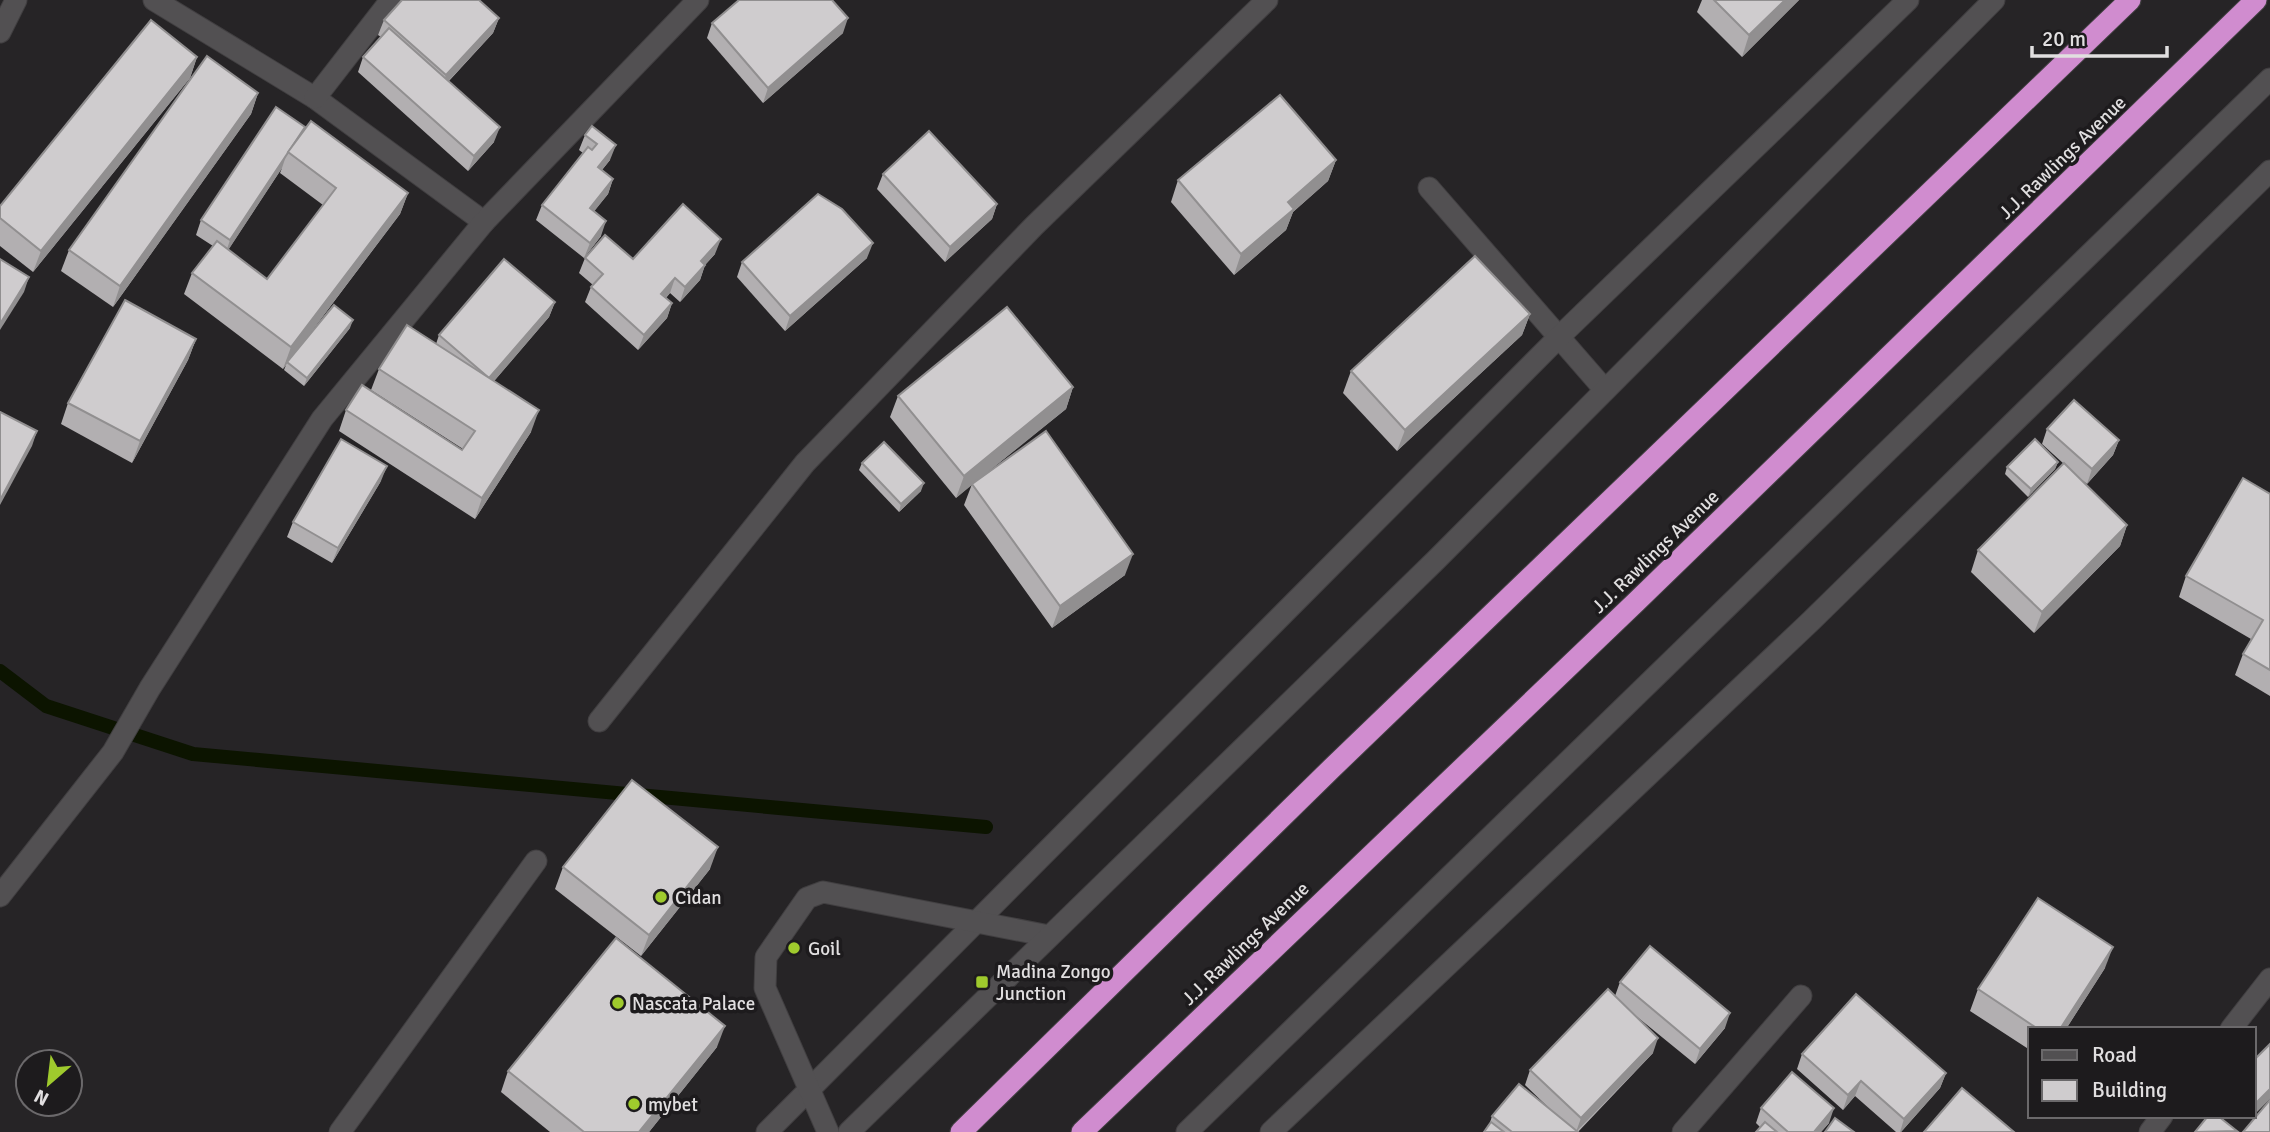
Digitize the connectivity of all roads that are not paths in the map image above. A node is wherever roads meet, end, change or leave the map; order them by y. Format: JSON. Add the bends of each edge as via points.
{"nodes":[{"id":1,"x":16,"y":0,"type":"edge"},
{"id":2,"x":154,"y":0,"type":"edge"},
{"id":3,"x":391,"y":0,"type":"edge"},
{"id":4,"x":698,"y":0,"type":"edge"},
{"id":5,"x":1267,"y":0,"type":"edge"},
{"id":6,"x":1908,"y":0,"type":"edge"},
{"id":7,"x":1994,"y":0,"type":"edge"},
{"id":8,"x":2130,"y":0,"type":"edge"},
{"id":9,"x":2256,"y":0,"type":"edge"},
{"id":10,"x":0,"y":32,"type":"edge"},
{"id":11,"x":2270,"y":79,"type":"edge"},
{"id":12,"x":315,"y":98,"type":"junction"},
{"id":13,"x":2270,"y":171,"type":"edge"},
{"id":14,"x":1429,"y":188,"type":"dead end"},
{"id":15,"x":484,"y":222,"type":"junction"},
{"id":16,"x":1559,"y":337,"type":"junction"},
{"id":17,"x":1605,"y":390,"type":"junction"},
{"id":18,"x":599,"y":721,"type":"dead end"},
{"id":19,"x":536,"y":861,"type":"dead end"},
{"id":20,"x":0,"y":896,"type":"edge"},
{"id":21,"x":976,"y":922,"type":"junction"},
{"id":22,"x":1049,"y":936,"type":"junction"},
{"id":23,"x":2270,"y":979,"type":"edge"},
{"id":24,"x":1801,"y":996,"type":"dead end"},
{"id":25,"x":2233,"y":1027,"type":"edge"},
{"id":26,"x":810,"y":1090,"type":"junction"},
{"id":27,"x":340,"y":1132,"type":"edge"},
{"id":28,"x":768,"y":1132,"type":"edge"},
{"id":29,"x":828,"y":1132,"type":"edge"},
{"id":30,"x":849,"y":1132,"type":"edge"},
{"id":31,"x":961,"y":1132,"type":"edge"},
{"id":32,"x":1082,"y":1132,"type":"edge"},
{"id":33,"x":1187,"y":1132,"type":"edge"},
{"id":34,"x":1271,"y":1132,"type":"edge"},
{"id":35,"x":1684,"y":1132,"type":"edge"}],
"edges":[{"from":1,"to":10,"type":"street"},
{"from":2,"to":12,"type":"street"},
{"from":3,"to":12,"type":"street"},
{"from":4,"to":15,"type":"street"},
{"from":5,"to":18,"type":"street","via":[[1034,226],[804,463]]},
{"from":6,"to":16,"type":"street"},
{"from":7,"to":17,"type":"street"},
{"from":8,"to":31,"type":"highway"},
{"from":9,"to":32,"type":"highway","name":"J.J. Rawlings Avenue"},
{"from":11,"to":33,"type":"street"},
{"from":12,"to":15,"type":"street"},
{"from":13,"to":34,"type":"street","via":[[1811,621]]},
{"from":14,"to":16,"type":"street"},
{"from":15,"to":20,"type":"street","via":[[321,419],[113,752]]},
{"from":16,"to":17,"type":"street"},
{"from":16,"to":21,"type":"street"},
{"from":17,"to":22,"type":"street"},
{"from":19,"to":27,"type":"street"},
{"from":21,"to":22,"type":"street"},
{"from":21,"to":26,"type":"street"},
{"from":21,"to":26,"type":"street","via":[[823,892],[807,898],[766,957],[764,975],[765,988]]},
{"from":22,"to":30,"type":"street"},
{"from":23,"to":25,"type":"street"},
{"from":24,"to":35,"type":"street"},
{"from":26,"to":28,"type":"street"},
{"from":26,"to":29,"type":"street"}]}
